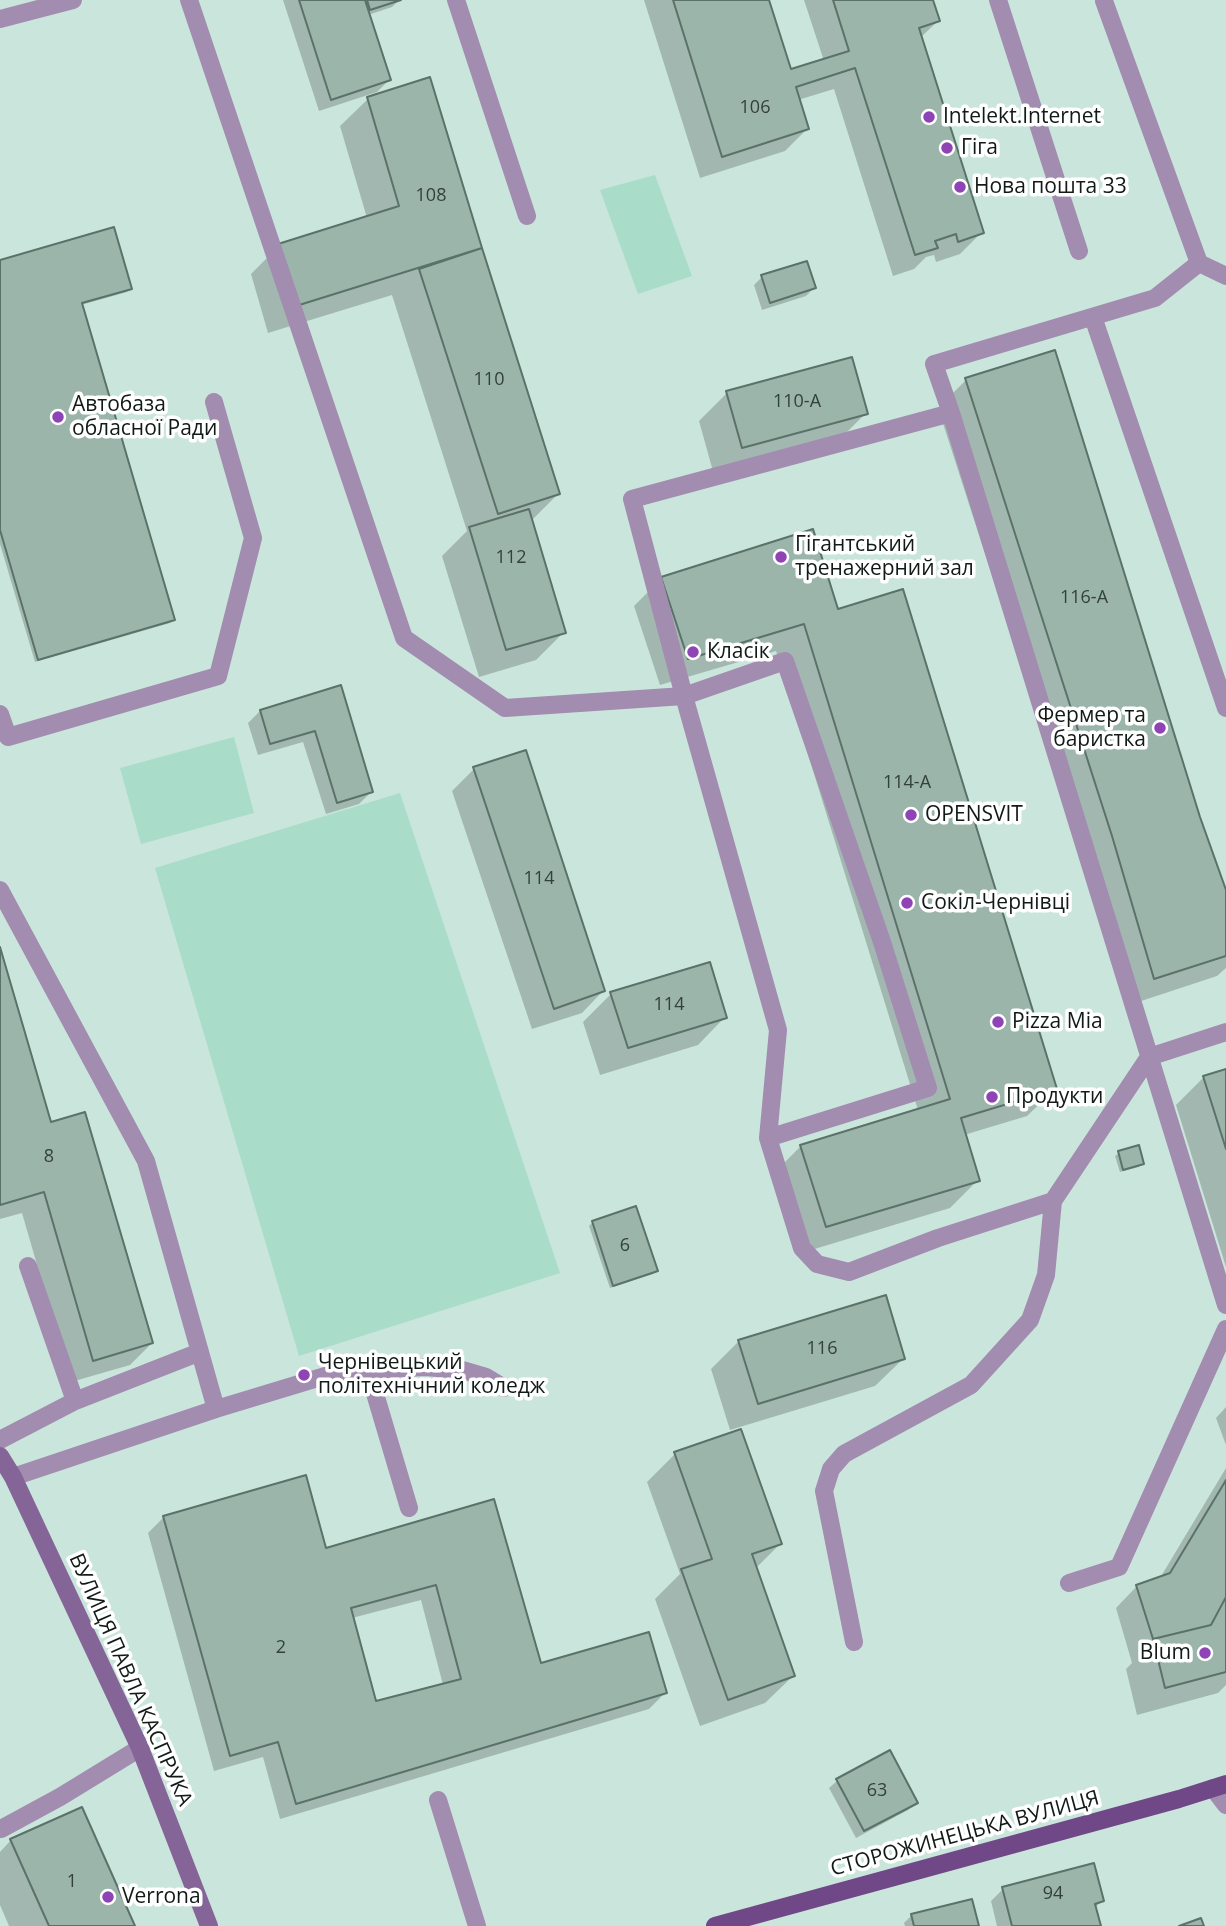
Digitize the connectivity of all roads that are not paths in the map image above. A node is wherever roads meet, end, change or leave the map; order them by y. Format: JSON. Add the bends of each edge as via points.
{"nodes":[{"id":1,"x":73,"y":0,"type":"edge"},
{"id":2,"x":189,"y":0,"type":"edge"},
{"id":3,"x":456,"y":0,"type":"edge"},
{"id":4,"x":998,"y":0,"type":"edge"},
{"id":5,"x":1104,"y":1,"type":"edge"},
{"id":6,"x":0,"y":19,"type":"edge"},
{"id":7,"x":527,"y":216,"type":"dead end"},
{"id":8,"x":1079,"y":250,"type":"dead end"},
{"id":9,"x":1199,"y":263,"type":"junction"},
{"id":10,"x":1226,"y":276,"type":"edge"},
{"id":11,"x":1093,"y":317,"type":"junction"},
{"id":12,"x":214,"y":402,"type":"dead end"},
{"id":13,"x":951,"y":413,"type":"junction"},
{"id":14,"x":684,"y":696,"type":"junction"},
{"id":15,"x":1226,"y":708,"type":"edge"},
{"id":16,"x":0,"y":714,"type":"edge"},
{"id":17,"x":0,"y":890,"type":"edge"},
{"id":18,"x":1226,"y":1032,"type":"edge"},
{"id":19,"x":1149,"y":1057,"type":"junction"},
{"id":20,"x":768,"y":1138,"type":"junction"},
{"id":21,"x":1053,"y":1201,"type":"junction"},
{"id":22,"x":27,"y":1266,"type":"dead end"},
{"id":23,"x":1226,"y":1305,"type":"edge"},
{"id":24,"x":1226,"y":1329,"type":"edge"},
{"id":25,"x":200,"y":1352,"type":"junction"},
{"id":26,"x":368,"y":1370,"type":"junction"},
{"id":27,"x":504,"y":1388,"type":"dead end"},
{"id":28,"x":75,"y":1401,"type":"junction"},
{"id":29,"x":216,"y":1409,"type":"junction"},
{"id":30,"x":0,"y":1440,"type":"edge"},
{"id":31,"x":0,"y":1456,"type":"edge"},
{"id":32,"x":13,"y":1477,"type":"junction"},
{"id":33,"x":409,"y":1508,"type":"dead end"},
{"id":34,"x":1069,"y":1583,"type":"dead end"},
{"id":35,"x":854,"y":1642,"type":"dead end"},
{"id":36,"x":140,"y":1748,"type":"junction"},
{"id":37,"x":1219,"y":1786,"type":"edge"},
{"id":38,"x":438,"y":1800,"type":"dead end"},
{"id":39,"x":1226,"y":1805,"type":"edge"},
{"id":40,"x":1,"y":1829,"type":"edge"},
{"id":41,"x":209,"y":1926,"type":"edge"},
{"id":42,"x":477,"y":1926,"type":"edge"},
{"id":43,"x":715,"y":1926,"type":"edge"}],
"edges":[{"from":1,"to":6,"type":"street"},
{"from":2,"to":14,"type":"street","via":[[404,638],[505,708]]},
{"from":3,"to":7,"type":"street"},
{"from":4,"to":8,"type":"street"},
{"from":5,"to":9,"type":"street"},
{"from":9,"to":10,"type":"street"},
{"from":9,"to":11,"type":"street","via":[[1155,298]]},
{"from":11,"to":13,"type":"street","via":[[934,365]]},
{"from":11,"to":15,"type":"street"},
{"from":12,"to":16,"type":"street","via":[[253,538],[218,676],[8,737]]},
{"from":13,"to":14,"type":"street","via":[[632,499]]},
{"from":13,"to":19,"type":"street"},
{"from":14,"to":20,"type":"street","via":[[778,1030]]},
{"from":14,"to":20,"type":"street","via":[[785,661],[928,1088]]},
{"from":17,"to":25,"type":"street","via":[[146,1161]]},
{"from":18,"to":19,"type":"street"},
{"from":19,"to":21,"type":"street"},
{"from":19,"to":23,"type":"street"},
{"from":20,"to":21,"type":"street","via":[[802,1248],[817,1264],[849,1272]]},
{"from":21,"to":35,"type":"street","via":[[1046,1275],[1030,1320],[971,1385],[844,1454],[831,1469],[824,1491]]},
{"from":22,"to":28,"type":"street"},
{"from":24,"to":34,"type":"street","via":[[1119,1567]]},
{"from":25,"to":28,"type":"street"},
{"from":25,"to":29,"type":"street"},
{"from":26,"to":27,"type":"street","via":[[462,1370]]},
{"from":26,"to":29,"type":"street","via":[[338,1372]]},
{"from":26,"to":33,"type":"street"},
{"from":28,"to":30,"type":"street"},
{"from":29,"to":32,"type":"street"},
{"from":31,"to":32,"type":"street","name":"ВУЛИЦЯ ПАВЛА КАСПРУКА"},
{"from":32,"to":36,"type":"street","name":"ВУЛИЦЯ ПАВЛА КАСПРУКА"},
{"from":36,"to":40,"type":"street"},
{"from":36,"to":41,"type":"street","name":"ВУЛИЦЯ ПАВЛА КАСПРУКА"},
{"from":37,"to":39,"type":"street"},
{"from":37,"to":43,"type":"main road","name":"СТОРОЖИНЕЦЬКА ВУЛИЦЯ"},
{"from":38,"to":42,"type":"street"}]}
